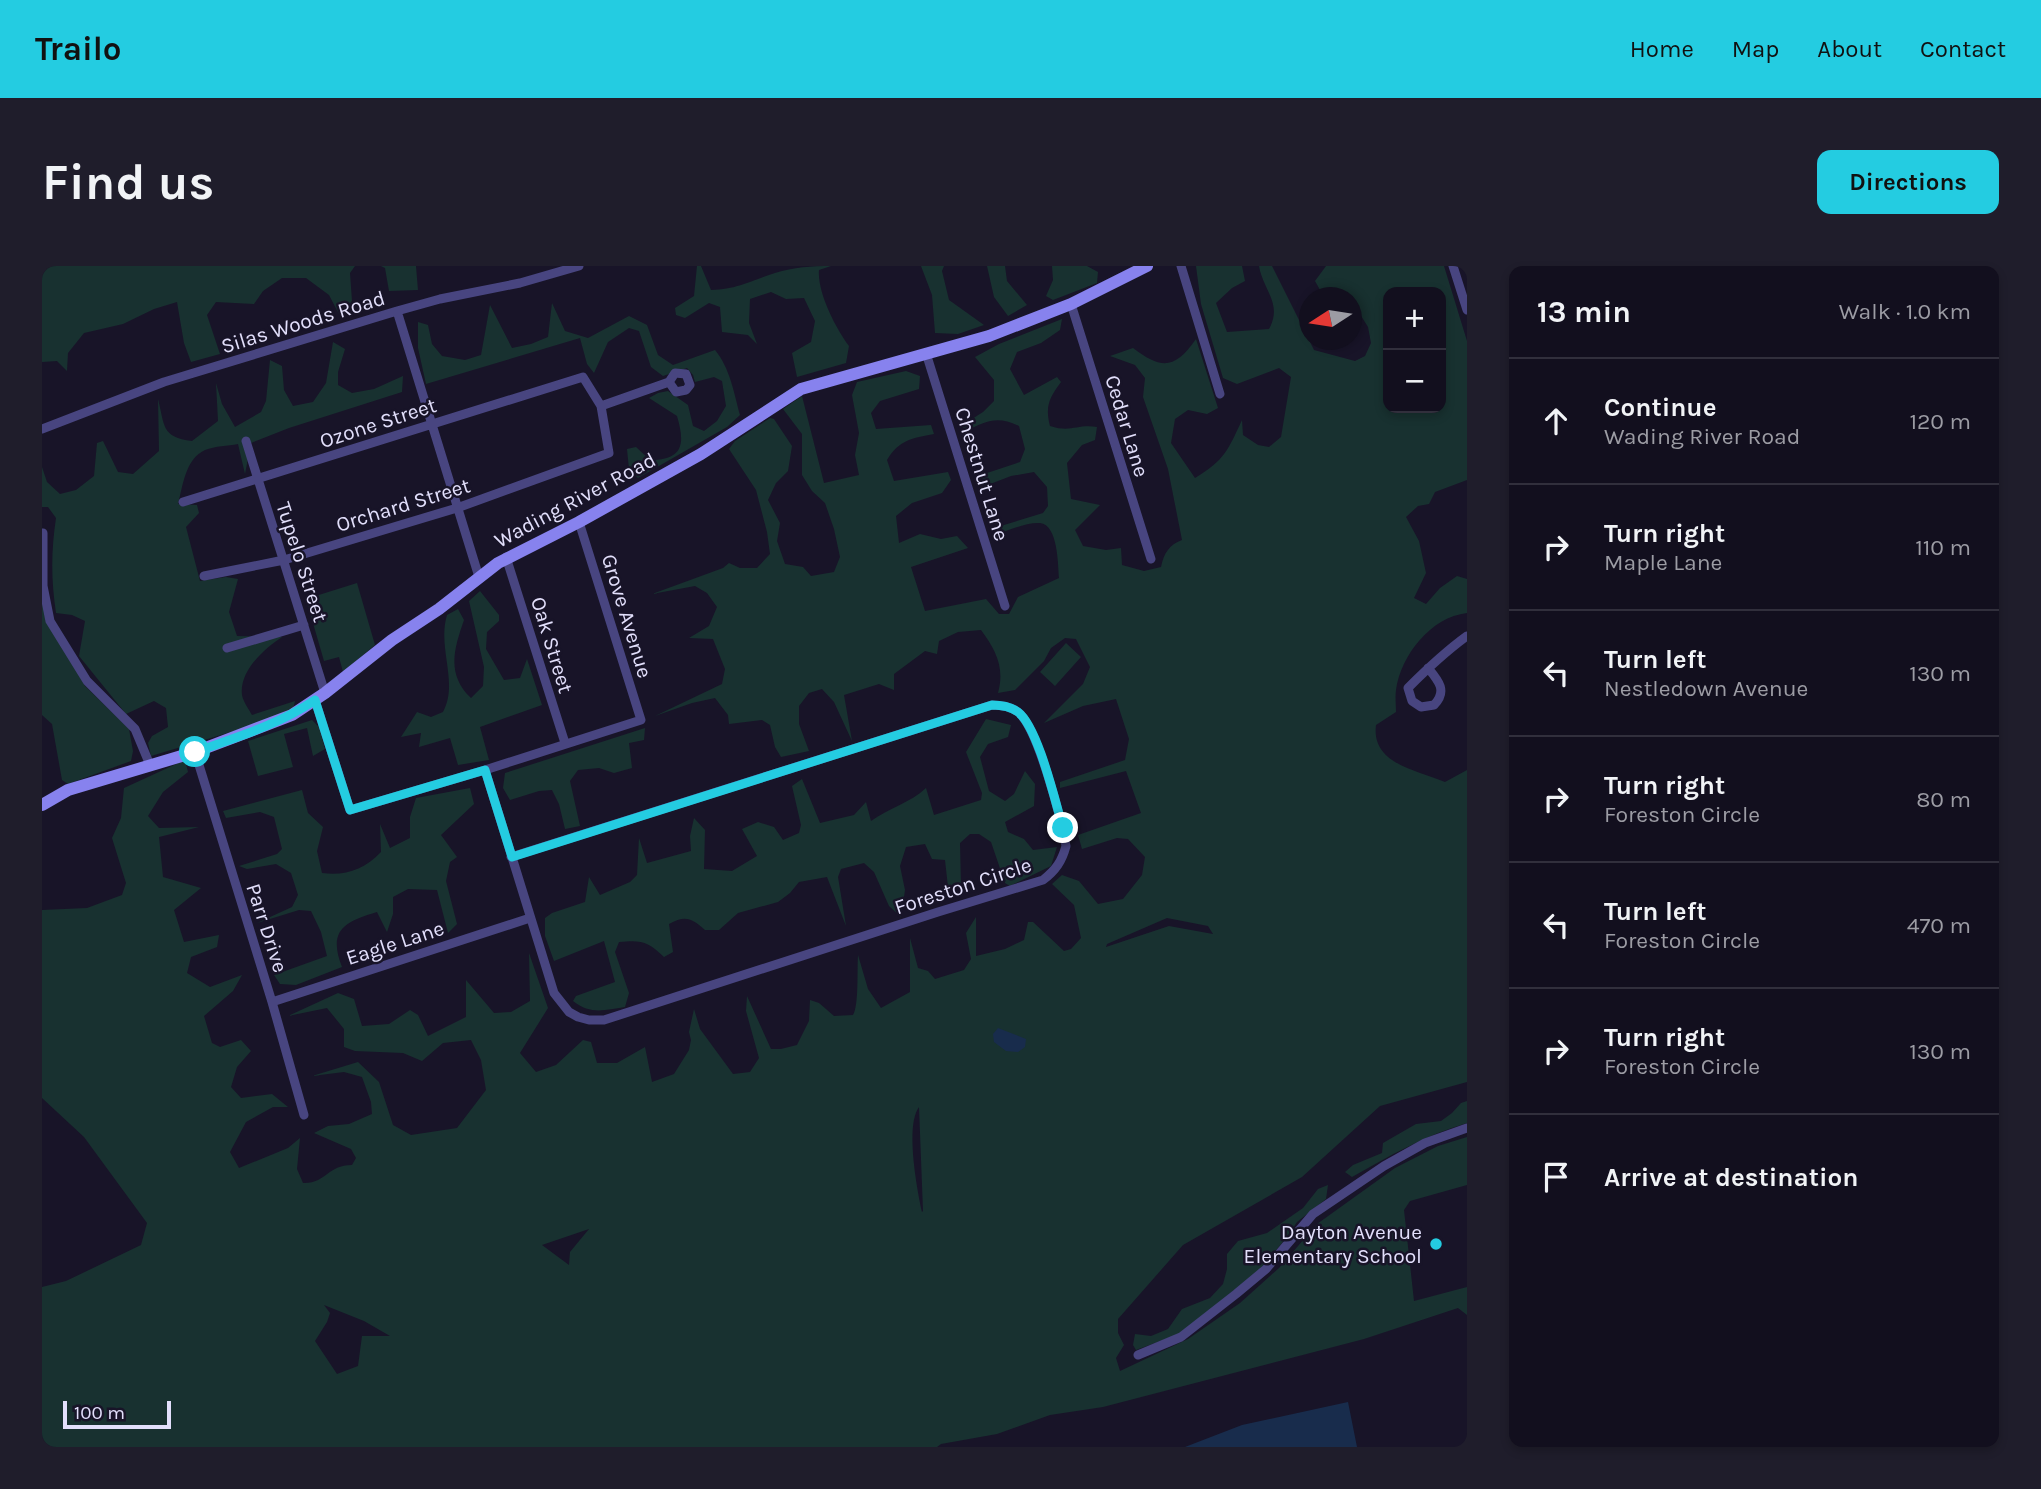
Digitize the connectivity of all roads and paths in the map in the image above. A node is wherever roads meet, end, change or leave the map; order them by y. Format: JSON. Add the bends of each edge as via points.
{"nodes":[{"id":1,"x":579,"y":266,"type":"edge"},
{"id":2,"x":1147,"y":266,"type":"edge"},
{"id":3,"x":1181,"y":266,"type":"edge"},
{"id":4,"x":1453,"y":266,"type":"edge"},
{"id":5,"x":1071,"y":304,"type":"junction"},
{"id":6,"x":1467,"y":310,"type":"edge"},
{"id":7,"x":397,"y":311,"type":"junction"},
{"id":8,"x":926,"y":353,"type":"junction"},
{"id":9,"x":669,"y":382,"type":"dead end"},
{"id":10,"x":1220,"y":394,"type":"dead end"},
{"id":11,"x":601,"y":406,"type":"junction"},
{"id":12,"x":430,"y":424,"type":"junction"},
{"id":13,"x":42,"y":429,"type":"edge"},
{"id":14,"x":246,"y":441,"type":"dead end"},
{"id":15,"x":257,"y":480,"type":"junction"},
{"id":16,"x":183,"y":502,"type":"dead end"},
{"id":17,"x":457,"y":508,"type":"junction"},
{"id":18,"x":579,"y":522,"type":"junction"},
{"id":19,"x":43,"y":533,"type":"edge"},
{"id":20,"x":506,"y":558,"type":"junction"},
{"id":21,"x":1151,"y":559,"type":"dead end"},
{"id":22,"x":284,"y":560,"type":"junction"},
{"id":23,"x":204,"y":576,"type":"dead end"},
{"id":24,"x":479,"y":577,"type":"junction"},
{"id":25,"x":1005,"y":606,"type":"dead end"},
{"id":26,"x":304,"y":625,"type":"junction"},
{"id":27,"x":1467,"y":636,"type":"edge"},
{"id":28,"x":227,"y":648,"type":"dead end"},
{"id":29,"x":1428,"y":668,"type":"junction"},
{"id":30,"x":320,"y":697,"type":"junction"},
{"id":31,"x":565,"y":743,"type":"junction"},
{"id":32,"x":195,"y":752,"type":"junction"},
{"id":33,"x":150,"y":765,"type":"junction"},
{"id":34,"x":485,"y":770,"type":"junction"},
{"id":35,"x":42,"y":805,"type":"edge"},
{"id":36,"x":512,"y":857,"type":"junction"},
{"id":37,"x":530,"y":918,"type":"junction"},
{"id":38,"x":272,"y":1002,"type":"junction"},
{"id":39,"x":304,"y":1115,"type":"dead end"},
{"id":40,"x":1467,"y":1128,"type":"edge"},
{"id":41,"x":1138,"y":1356,"type":"dead end"}],
"edges":[{"from":1,"to":7,"type":"street","name":"Silas Woods Road"},
{"from":2,"to":5,"type":"main road","name":"Wading River Road"},
{"from":3,"to":10,"type":"street"},
{"from":4,"to":6,"type":"street"},
{"from":5,"to":8,"type":"main road","name":"Wading River Road","via":[[989,336]]},
{"from":5,"to":21,"type":"street","name":"Cedar Lane"},
{"from":7,"to":12,"type":"street"},
{"from":7,"to":13,"type":"street","name":"Silas Woods Road","via":[[164,382]]},
{"from":8,"to":18,"type":"main road","name":"Wading River Road","via":[[801,389],[701,454]]},
{"from":8,"to":25,"type":"street","name":"Chestnut Lane"},
{"from":9,"to":11,"type":"street"},
{"from":11,"to":12,"type":"street","name":"Ozone Street","via":[[583,377]]},
{"from":11,"to":17,"type":"street","name":"Orchard Street","via":[[609,453]]},
{"from":12,"to":15,"type":"street","name":"Ozone Street"},
{"from":12,"to":17,"type":"street"},
{"from":14,"to":15,"type":"street","name":"Tupelo Street"},
{"from":15,"to":16,"type":"street","name":"Ozone Street"},
{"from":15,"to":22,"type":"street","name":"Tupelo Street"},
{"from":17,"to":22,"type":"street","name":"Orchard Street"},
{"from":17,"to":24,"type":"street"},
{"from":18,"to":20,"type":"main road","name":"Wading River Road"},
{"from":18,"to":31,"type":"street","name":"Grove Avenue","via":[[641,720]]},
{"from":19,"to":33,"type":"street","via":[[43,586],[50,621],[87,681],[135,729]]},
{"from":20,"to":24,"type":"main road","name":"Wading River Road"},
{"from":20,"to":31,"type":"street","name":"Oak Street"},
{"from":22,"to":23,"type":"street","name":"Orchard Street"},
{"from":22,"to":26,"type":"street","name":"Tupelo Street"},
{"from":24,"to":30,"type":"main road","name":"Wading River Road"},
{"from":26,"to":28,"type":"street"},
{"from":26,"to":30,"type":"street","name":"Tupelo Street"},
{"from":27,"to":29,"type":"street"},
{"from":29,"to":29,"type":"street","via":[[1408,688],[1416,705],[1424,707],[1437,701],[1442,687]]},
{"from":30,"to":32,"type":"main road","name":"Wading River Road","via":[[263,728]]},
{"from":30,"to":34,"type":"street","name":"Tupelo Street","via":[[350,810]]},
{"from":31,"to":34,"type":"street"},
{"from":32,"to":33,"type":"main road","name":"Wading River Road"},
{"from":32,"to":38,"type":"street","name":"Parr Drive"},
{"from":33,"to":35,"type":"main road","name":"Wading River Road","via":[[68,790]]},
{"from":34,"to":36,"type":"street","name":"Foreston Circle"},
{"from":36,"to":37,"type":"street","name":"Foreston Circle"},
{"from":36,"to":37,"type":"street","name":"Foreston Circle","via":[[992,705],[1017,711],[1033,733],[1066,846],[1062,861],[1043,880],[604,1020],[578,1017],[560,1003]]},
{"from":37,"to":38,"type":"street","name":"Eagle Lane"},
{"from":38,"to":39,"type":"street","name":"Parr Drive"},
{"from":40,"to":41,"type":"street","via":[[1425,1143],[1313,1214],[1266,1269],[1236,1294],[1181,1337]]}]}
